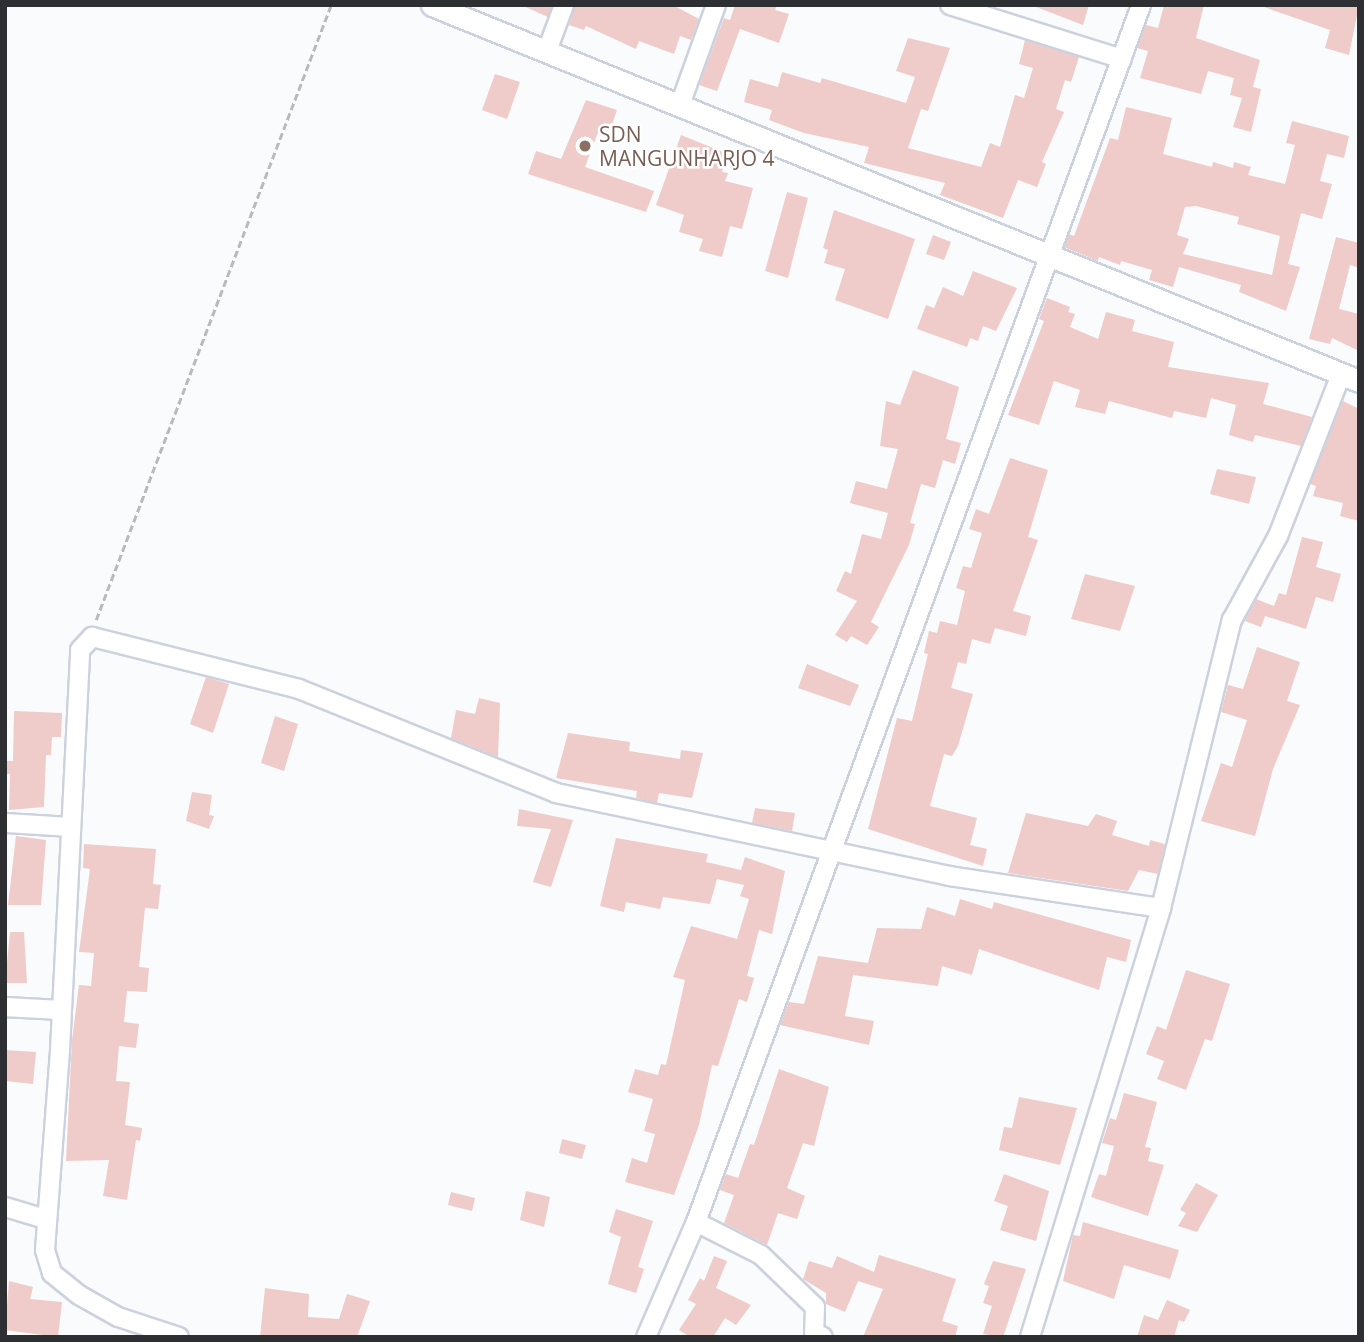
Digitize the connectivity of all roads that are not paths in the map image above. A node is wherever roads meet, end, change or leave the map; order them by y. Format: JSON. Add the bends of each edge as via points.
{"nodes":[{"id":1,"x":432,"y":5,"type":"edge"},
{"id":2,"x":564,"y":5,"type":"edge"},
{"id":3,"x":716,"y":5,"type":"edge"},
{"id":4,"x":950,"y":5,"type":"edge"},
{"id":5,"x":1141,"y":5,"type":"edge"},
{"id":6,"x":547,"y":51,"type":"junction"},
{"id":7,"x":1122,"y":59,"type":"junction"},
{"id":8,"x":680,"y":104,"type":"junction"},
{"id":9,"x":1049,"y":256,"type":"junction"},
{"id":10,"x":1350,"y":378,"type":"edge"},
{"id":11,"x":5,"y":823,"type":"edge"},
{"id":12,"x":70,"y":827,"type":"junction"},
{"id":13,"x":832,"y":854,"type":"junction"},
{"id":14,"x":1160,"y":908,"type":"junction"},
{"id":15,"x":5,"y":1007,"type":"edge"},
{"id":16,"x":61,"y":1010,"type":"junction"},
{"id":17,"x":5,"y":1207,"type":"edge"},
{"id":18,"x":45,"y":1219,"type":"junction"},
{"id":19,"x":696,"y":1222,"type":"junction"},
{"id":20,"x":179,"y":1337,"type":"edge"},
{"id":21,"x":646,"y":1337,"type":"edge"},
{"id":22,"x":823,"y":1337,"type":"edge"},
{"id":23,"x":1030,"y":1337,"type":"edge"}],
"edges":[{"from":1,"to":6,"type":"main road"},
{"from":2,"to":6,"type":"street"},
{"from":3,"to":8,"type":"street"},
{"from":4,"to":7,"type":"street"},
{"from":5,"to":7,"type":"street"},
{"from":6,"to":8,"type":"main road"},
{"from":7,"to":9,"type":"street"},
{"from":8,"to":9,"type":"main road"},
{"from":9,"to":10,"type":"main road"},
{"from":9,"to":13,"type":"street"},
{"from":10,"to":14,"type":"street","via":[[1278,536],[1232,620]]},
{"from":11,"to":12,"type":"street"},
{"from":12,"to":13,"type":"street","via":[[80,650],[92,637],[299,689],[556,793]]},
{"from":12,"to":16,"type":"street"},
{"from":13,"to":14,"type":"street","via":[[1076,899]]},
{"from":13,"to":19,"type":"street"},
{"from":14,"to":23,"type":"street"},
{"from":15,"to":16,"type":"street"},
{"from":16,"to":18,"type":"street"},
{"from":17,"to":18,"type":"street"},
{"from":18,"to":20,"type":"street","via":[[44,1250],[52,1273],[118,1317]]},
{"from":19,"to":21,"type":"street"},
{"from":19,"to":22,"type":"street","via":[[761,1255],[815,1307],[814,1332]]}]}
